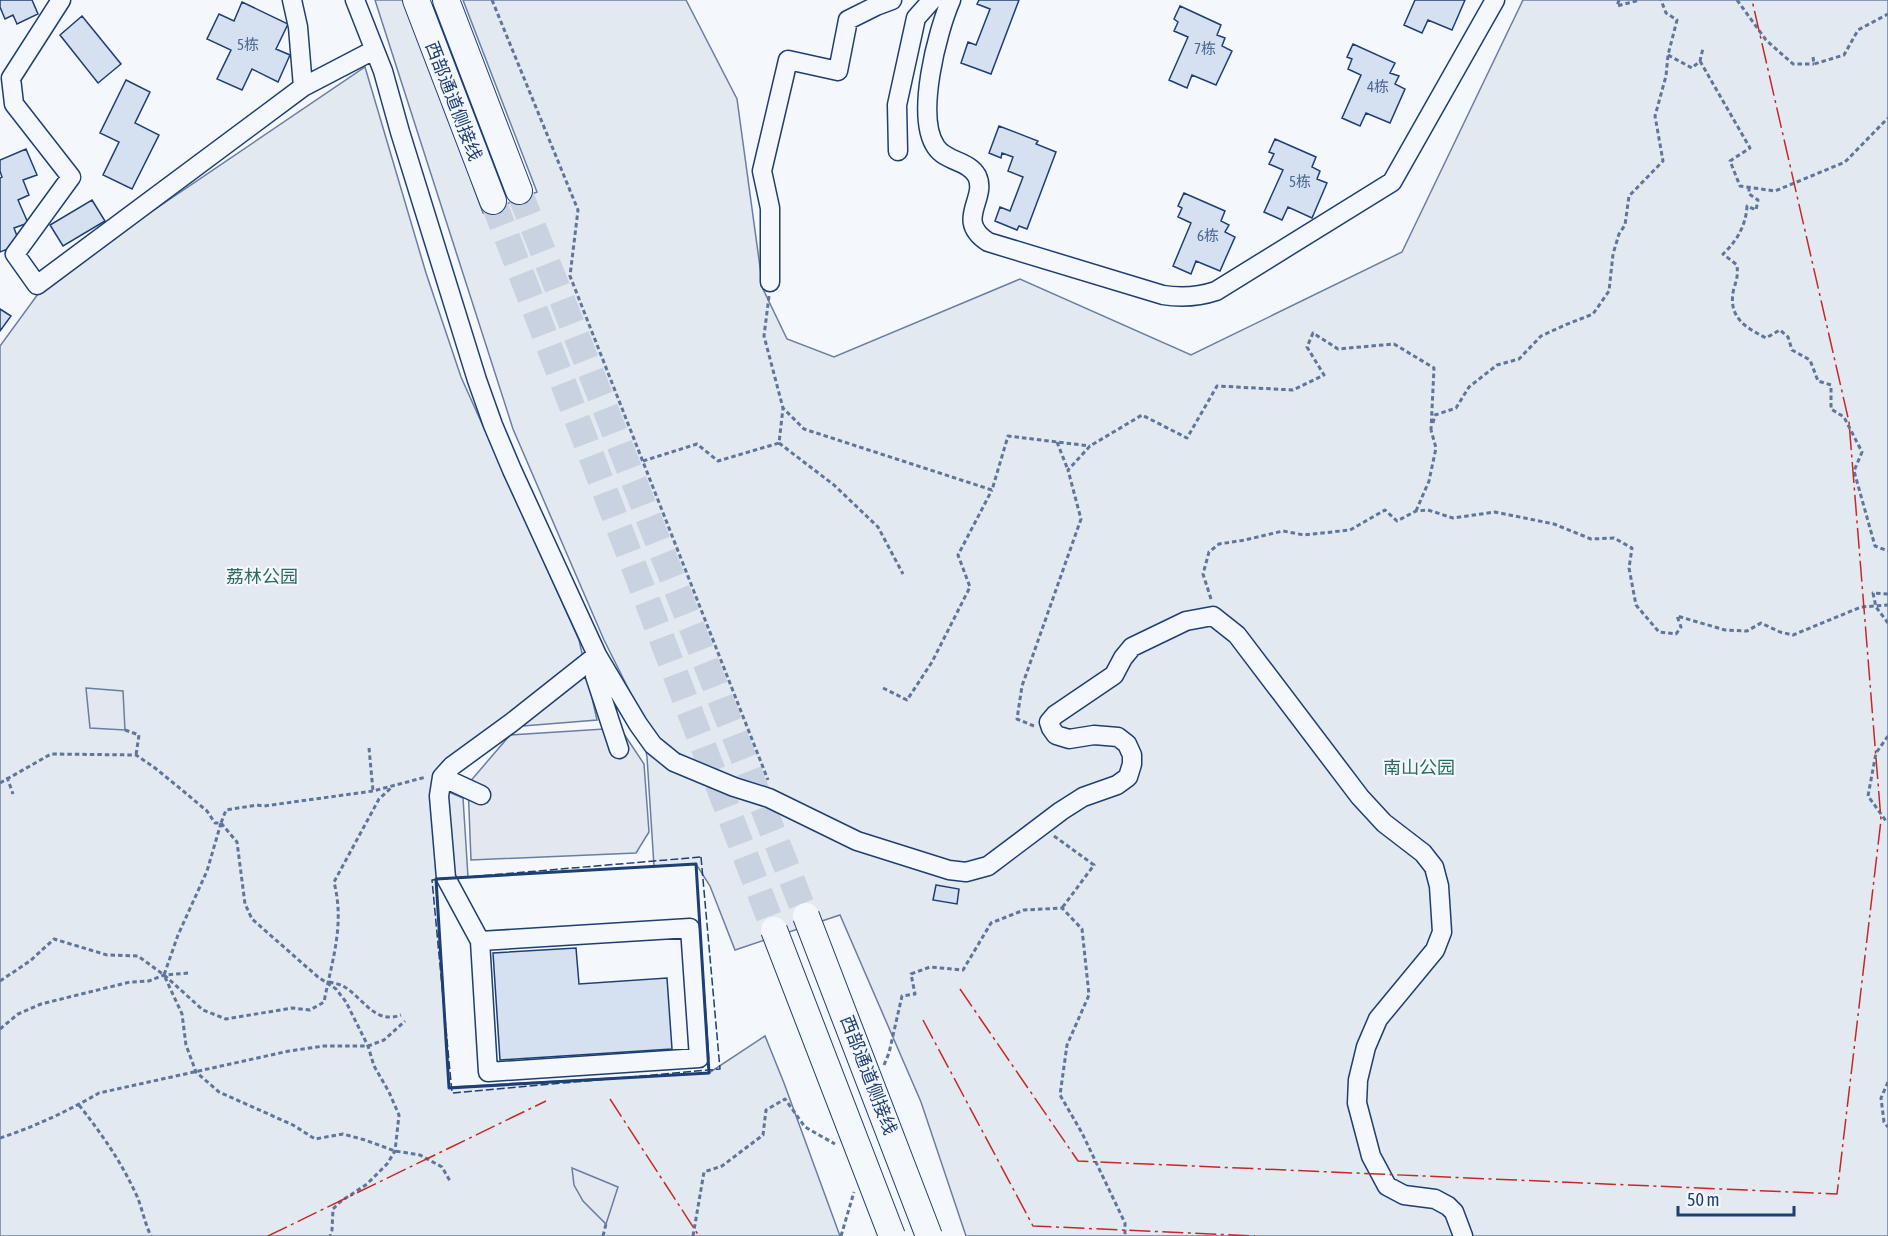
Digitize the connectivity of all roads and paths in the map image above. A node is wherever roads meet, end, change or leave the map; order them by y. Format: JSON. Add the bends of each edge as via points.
{"nodes":[{"id":1,"x":61,"y":0,"type":"edge"},
{"id":2,"x":292,"y":0,"type":"edge"},
{"id":3,"x":355,"y":0,"type":"edge"},
{"id":4,"x":416,"y":0,"type":"edge"},
{"id":5,"x":446,"y":0,"type":"edge"},
{"id":6,"x":492,"y":0,"type":"edge"},
{"id":7,"x":892,"y":0,"type":"edge"},
{"id":8,"x":932,"y":0,"type":"edge"},
{"id":9,"x":951,"y":0,"type":"edge"},
{"id":10,"x":1495,"y":0,"type":"edge"},
{"id":11,"x":1619,"y":0,"type":"edge"},
{"id":12,"x":1640,"y":0,"type":"edge"},
{"id":13,"x":1661,"y":0,"type":"edge"},
{"id":14,"x":1737,"y":0,"type":"edge"},
{"id":15,"x":1741,"y":14,"type":"dead end"},
{"id":16,"x":1748,"y":14,"type":"junction"},
{"id":17,"x":1888,"y":14,"type":"edge"},
{"id":18,"x":1703,"y":48,"type":"dead end"},
{"id":19,"x":375,"y":50,"type":"junction"},
{"id":20,"x":1668,"y":55,"type":"junction"},
{"id":21,"x":1813,"y":57,"type":"dead end"},
{"id":22,"x":1700,"y":61,"type":"junction"},
{"id":23,"x":1814,"y":64,"type":"junction"},
{"id":24,"x":303,"y":87,"type":"junction"},
{"id":25,"x":1888,"y":118,"type":"edge"},
{"id":26,"x":898,"y":151,"type":"dead end"},
{"id":27,"x":1749,"y":187,"type":"junction"},
{"id":28,"x":519,"y":191,"type":"tunnel mouth"},
{"id":29,"x":493,"y":201,"type":"tunnel mouth"},
{"id":30,"x":770,"y":282,"type":"joint"},
{"id":31,"x":783,"y":408,"type":"junction"},
{"id":32,"x":1431,"y":430,"type":"junction"},
{"id":33,"x":1057,"y":442,"type":"junction"},
{"id":34,"x":778,"y":443,"type":"junction"},
{"id":35,"x":1090,"y":446,"type":"junction"},
{"id":36,"x":643,"y":461,"type":"junction"},
{"id":37,"x":1068,"y":470,"type":"junction"},
{"id":38,"x":992,"y":490,"type":"junction"},
{"id":39,"x":1416,"y":511,"type":"junction"},
{"id":40,"x":1888,"y":551,"type":"edge"},
{"id":41,"x":903,"y":574,"type":"dead end"},
{"id":42,"x":1888,"y":594,"type":"edge"},
{"id":43,"x":1888,"y":605,"type":"edge"},
{"id":44,"x":1876,"y":607,"type":"junction"},
{"id":45,"x":1213,"y":616,"type":"junction"},
{"id":46,"x":1888,"y":623,"type":"edge"},
{"id":47,"x":597,"y":655,"type":"junction"},
{"id":48,"x":883,"y":688,"type":"dead end"},
{"id":49,"x":125,"y":730,"type":"dead end"},
{"id":50,"x":1056,"y":735,"type":"junction"},
{"id":51,"x":1888,"y":736,"type":"edge"},
{"id":52,"x":369,"y":748,"type":"dead end"},
{"id":53,"x":619,"y":749,"type":"dead end"},
{"id":54,"x":136,"y":755,"type":"junction"},
{"id":55,"x":7,"y":777,"type":"junction"},
{"id":56,"x":442,"y":777,"type":"junction"},
{"id":57,"x":0,"y":783,"type":"edge"},
{"id":58,"x":392,"y":787,"type":"junction"},
{"id":59,"x":373,"y":791,"type":"junction"},
{"id":60,"x":13,"y":794,"type":"dead end"},
{"id":61,"x":481,"y":795,"type":"dead end"},
{"id":62,"x":777,"y":802,"type":"junction"},
{"id":63,"x":1888,"y":821,"type":"edge"},
{"id":64,"x":221,"y":823,"type":"junction"},
{"id":65,"x":1041,"y":827,"type":"junction"},
{"id":66,"x":1062,"y":908,"type":"junction"},
{"id":67,"x":806,"y":916,"type":"tunnel mouth"},
{"id":68,"x":774,"y":930,"type":"tunnel mouth"},
{"id":69,"x":480,"y":941,"type":"junction"},
{"id":70,"x":189,"y":973,"type":"dead end"},
{"id":71,"x":164,"y":975,"type":"junction"},
{"id":72,"x":0,"y":981,"type":"edge"},
{"id":73,"x":327,"y":982,"type":"junction"},
{"id":74,"x":401,"y":1015,"type":"dead end"},
{"id":75,"x":405,"y":1021,"type":"dead end"},
{"id":76,"x":0,"y":1029,"type":"edge"},
{"id":77,"x":368,"y":1046,"type":"junction"},
{"id":78,"x":196,"y":1072,"type":"junction"},
{"id":79,"x":880,"y":1074,"type":"dead end"},
{"id":80,"x":1888,"y":1082,"type":"edge"},
{"id":81,"x":79,"y":1105,"type":"junction"},
{"id":82,"x":1888,"y":1127,"type":"edge"},
{"id":83,"x":0,"y":1138,"type":"edge"},
{"id":84,"x":839,"y":1146,"type":"dead end"},
{"id":85,"x":395,"y":1151,"type":"junction"},
{"id":86,"x":450,"y":1181,"type":"dead end"},
{"id":87,"x":606,"y":1224,"type":"dead end"},
{"id":88,"x":151,"y":1236,"type":"edge"},
{"id":89,"x":330,"y":1236,"type":"edge"},
{"id":90,"x":603,"y":1236,"type":"edge"},
{"id":91,"x":693,"y":1236,"type":"edge"},
{"id":92,"x":892,"y":1236,"type":"edge"},
{"id":93,"x":929,"y":1236,"type":"edge"},
{"id":94,"x":1125,"y":1236,"type":"edge"},
{"id":95,"x":1464,"y":1236,"type":"edge"}],
"edges":[{"from":1,"to":24,"type":"street","via":[[11,78],[14,104],[71,177],[15,254],[37,285]]},
{"from":2,"to":24,"type":"street"},
{"from":3,"to":19,"type":"street"},
{"from":4,"to":29,"type":"highway","name":"西部通道侧接线"},
{"from":5,"to":28,"type":"highway","name":"西部通道侧接线"},
{"from":6,"to":36,"type":"path","via":[[578,210],[570,276]]},
{"from":7,"to":30,"type":"street","via":[[848,20],[838,71],[788,60],[762,171],[770,208]]},
{"from":8,"to":26,"type":"street","via":[[916,18],[897,105]]},
{"from":9,"to":10,"type":"street","via":[[931,71],[930,135],[936,148],[971,168],[977,177],[979,187],[972,219],[977,233],[999,246],[1163,295],[1190,297],[1229,284],[1392,182]]},
{"from":11,"to":12,"type":"path","via":[[1617,6]]},
{"from":13,"to":20,"type":"path","via":[[1666,13],[1677,20]]},
{"from":14,"to":16,"type":"path"},
{"from":15,"to":16,"type":"path"},
{"from":16,"to":23,"type":"path","via":[[1766,39],[1793,64]]},
{"from":17,"to":23,"type":"path","via":[[1858,30],[1844,55]]},
{"from":18,"to":22,"type":"path"},
{"from":19,"to":24,"type":"street"},
{"from":19,"to":47,"type":"street","via":[[477,380],[512,470]]},
{"from":20,"to":22,"type":"path","via":[[1692,68]]},
{"from":20,"to":32,"type":"path","via":[[1655,116],[1663,160],[1629,196],[1625,225],[1613,254],[1609,291],[1593,314],[1541,336],[1519,359],[1497,365],[1469,387],[1456,408],[1435,415]]},
{"from":21,"to":23,"type":"path"},
{"from":22,"to":27,"type":"path","via":[[1750,148],[1730,161],[1740,186]]},
{"from":25,"to":27,"type":"path","via":[[1845,162],[1775,191]]},
{"from":27,"to":40,"type":"path","via":[[1749,194],[1758,200],[1756,210],[1747,206],[1737,238],[1723,254],[1737,265],[1739,276],[1733,290],[1733,312],[1746,328],[1766,338],[1780,330],[1792,350],[1810,360],[1818,381],[1832,385],[1831,409],[1844,417],[1862,452],[1854,471],[1875,546]]},
{"from":30,"to":31,"type":"path","via":[[764,336]]},
{"from":31,"to":34,"type":"path"},
{"from":31,"to":38,"type":"path","via":[[804,429]]},
{"from":32,"to":35,"type":"path","via":[[1434,368],[1394,344],[1338,349],[1313,333],[1307,347],[1324,375],[1293,390],[1217,386],[1187,438],[1142,415]]},
{"from":32,"to":39,"type":"path","via":[[1436,448],[1429,481]]},
{"from":33,"to":35,"type":"path"},
{"from":33,"to":37,"type":"path"},
{"from":33,"to":38,"type":"path","via":[[1008,436]]},
{"from":34,"to":36,"type":"path","via":[[718,461],[697,444]]},
{"from":34,"to":41,"type":"path","via":[[834,485],[878,527]]},
{"from":35,"to":37,"type":"path"},
{"from":36,"to":62,"type":"path"},
{"from":37,"to":50,"type":"path","via":[[1081,519],[1022,686],[1017,719]]},
{"from":38,"to":48,"type":"path","via":[[958,555],[970,587],[932,662],[907,700]]},
{"from":39,"to":44,"type":"path","via":[[1428,510],[1453,519],[1495,512],[1554,524],[1591,539],[1614,538],[1632,548],[1629,568],[1636,605],[1659,632],[1676,634],[1681,627],[1677,616],[1725,630],[1746,631],[1761,623],[1793,635],[1861,607]]},
{"from":39,"to":45,"type":"path","via":[[1397,521],[1385,510],[1350,530],[1304,535],[1283,531],[1219,544],[1209,552],[1203,574]]},
{"from":42,"to":44,"type":"path","via":[[1873,593]]},
{"from":43,"to":44,"type":"path"},
{"from":44,"to":46,"type":"path"},
{"from":45,"to":50,"type":"street","via":[[1186,621],[1132,647],[1114,675],[1054,715],[1050,723]]},
{"from":45,"to":95,"type":"street","via":[[1237,635],[1360,798],[1434,867],[1442,932],[1435,950],[1378,1019],[1366,1047],[1357,1103],[1371,1156],[1387,1186],[1404,1195],[1435,1199],[1448,1206]]},
{"from":47,"to":53,"type":"street","via":[[595,676]]},
{"from":47,"to":56,"type":"street"},
{"from":47,"to":62,"type":"street","via":[[652,745],[674,762]]},
{"from":49,"to":54,"type":"path","via":[[139,735]]},
{"from":50,"to":65,"type":"street","via":[[1069,739],[1118,737],[1127,744],[1132,764],[1128,777],[1117,785],[1083,797]]},
{"from":51,"to":63,"type":"path","via":[[1876,753],[1868,796]]},
{"from":52,"to":59,"type":"path"},
{"from":54,"to":55,"type":"path","via":[[51,754]]},
{"from":54,"to":64,"type":"path","via":[[182,789],[215,823]]},
{"from":55,"to":57,"type":"path"},
{"from":55,"to":60,"type":"path"},
{"from":56,"to":58,"type":"path"},
{"from":56,"to":61,"type":"street"},
{"from":56,"to":69,"type":"street","via":[[439,795],[446,878]]},
{"from":58,"to":59,"type":"path"},
{"from":58,"to":73,"type":"path","via":[[379,799],[334,882],[339,901],[337,941]]},
{"from":59,"to":64,"type":"path","via":[[226,810]]},
{"from":62,"to":65,"type":"street","via":[[857,841],[966,872],[988,866]]},
{"from":64,"to":71,"type":"path","via":[[207,872]]},
{"from":64,"to":73,"type":"path","via":[[237,842],[245,904],[252,919]]},
{"from":65,"to":66,"type":"path","via":[[1094,865]]},
{"from":66,"to":79,"type":"path","via":[[1024,910],[991,923],[963,970],[930,967],[911,974],[915,994],[902,996]]},
{"from":66,"to":94,"type":"path","via":[[1082,929],[1089,994],[1067,1046],[1060,1095],[1125,1223]]},
{"from":67,"to":93,"type":"highway","name":"西部通道侧接线","bridge":true},
{"from":68,"to":92,"type":"highway","name":"西部通道侧接线","bridge":true},
{"from":69,"to":69,"type":"street","via":[[488,1072],[699,1058],[690,927]]},
{"from":70,"to":71,"type":"path"},
{"from":71,"to":72,"type":"path","via":[[138,956],[107,955],[54,939]]},
{"from":71,"to":73,"type":"path","via":[[203,1010],[226,1019],[292,1008],[310,1010],[324,1002]]},
{"from":71,"to":76,"type":"path","via":[[41,1004],[18,1014]]},
{"from":71,"to":78,"type":"path","via":[[182,1014],[186,1045]]},
{"from":73,"to":74,"type":"path","via":[[342,986],[383,1016]]},
{"from":73,"to":77,"type":"path","via":[[346,1002]]},
{"from":75,"to":77,"type":"path","via":[[384,1040]]},
{"from":77,"to":78,"type":"path","via":[[289,1051]]},
{"from":77,"to":85,"type":"path","via":[[399,1115]]},
{"from":78,"to":81,"type":"path","via":[[99,1093]]},
{"from":78,"to":85,"type":"path","via":[[219,1092],[315,1138],[343,1134]]},
{"from":80,"to":82,"type":"path","via":[[1881,1098]]},
{"from":81,"to":83,"type":"path"},
{"from":81,"to":88,"type":"path","via":[[117,1156],[137,1195]]},
{"from":84,"to":91,"type":"path","via":[[805,1127],[785,1099],[766,1110],[763,1135],[722,1166],[704,1172]]},
{"from":85,"to":86,"type":"path","via":[[420,1155],[442,1167]]},
{"from":85,"to":89,"type":"path","via":[[367,1184],[333,1209]]},
{"from":87,"to":90,"type":"path"}]}
